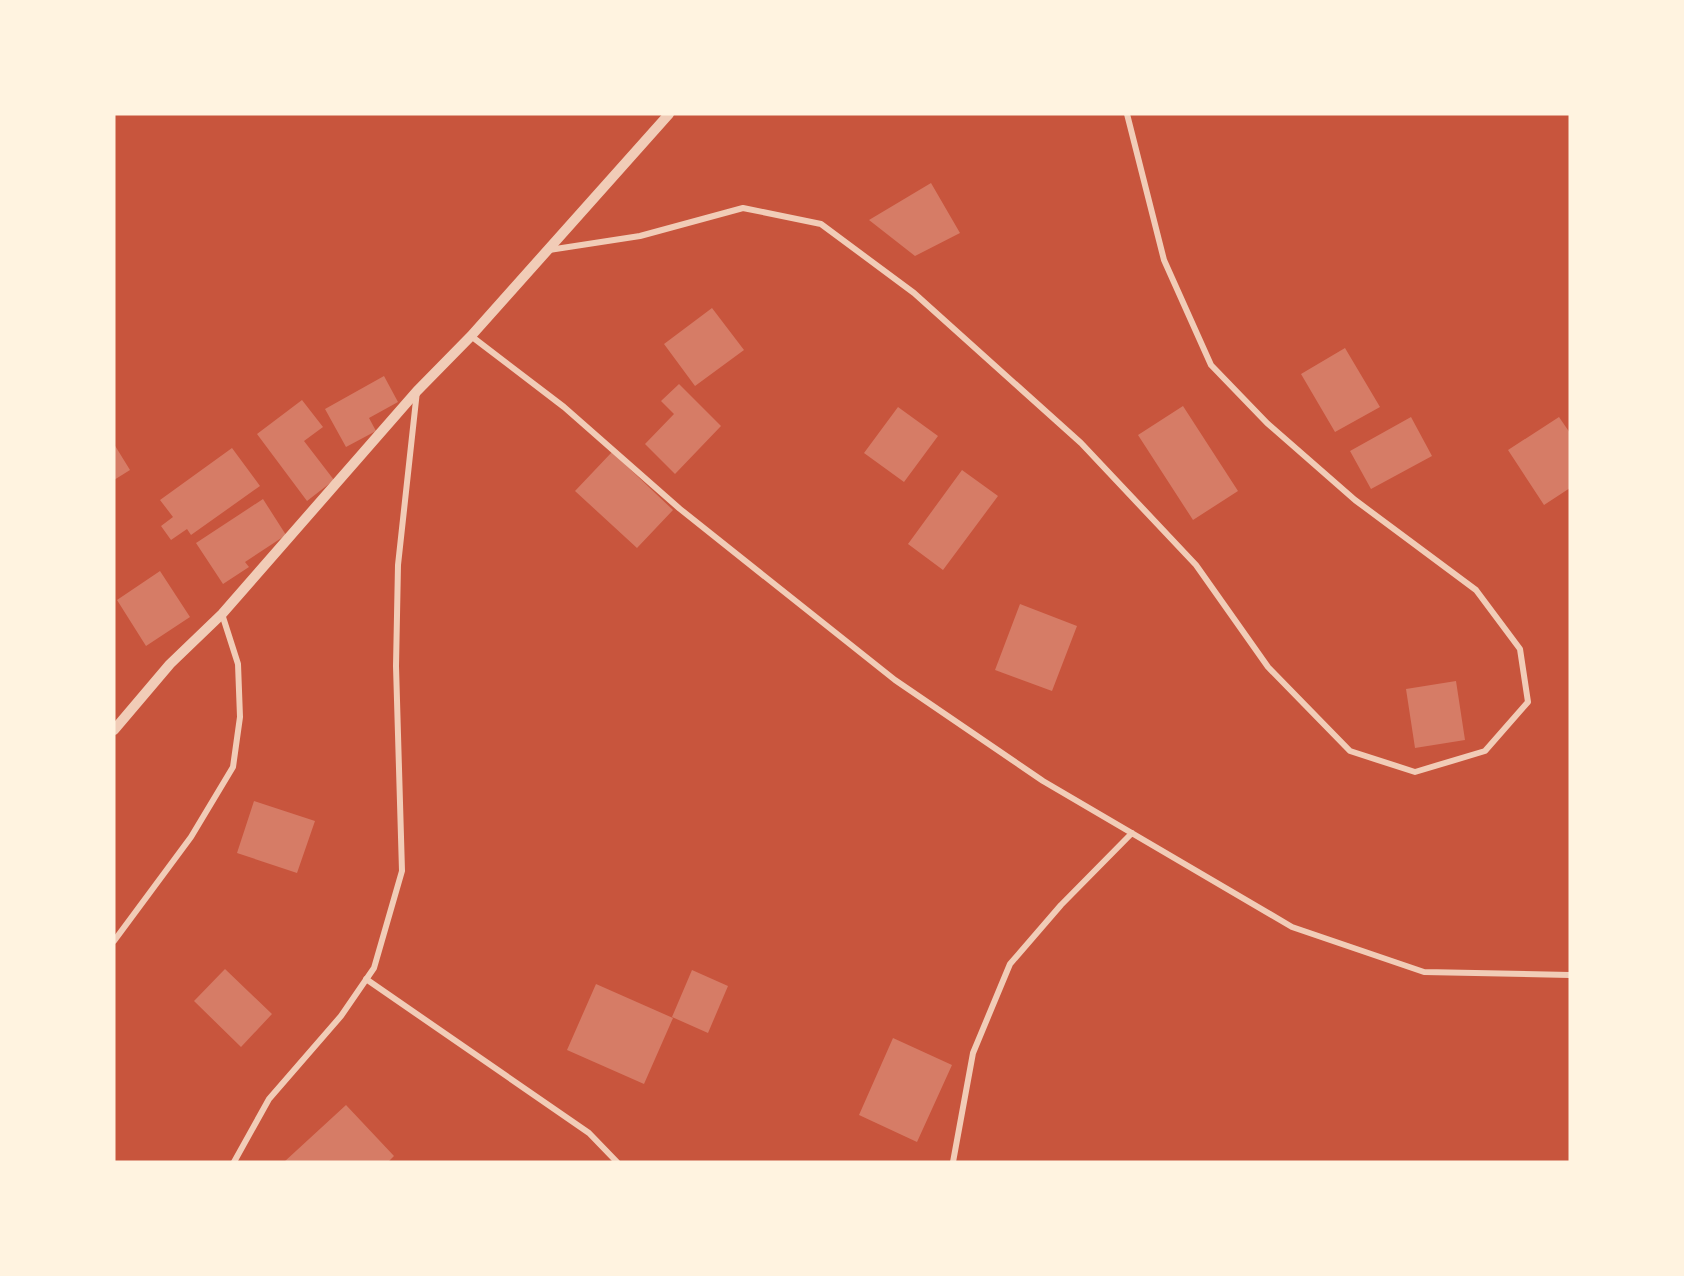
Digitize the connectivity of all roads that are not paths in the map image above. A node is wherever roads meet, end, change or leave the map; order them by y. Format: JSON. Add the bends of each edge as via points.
{"nodes":[{"id":1,"x":669,"y":114,"type":"edge"},
{"id":2,"x":1127,"y":114,"type":"edge"},
{"id":3,"x":548,"y":250,"type":"junction"},
{"id":4,"x":471,"y":336,"type":"junction"},
{"id":5,"x":417,"y":391,"type":"junction"},
{"id":6,"x":222,"y":614,"type":"junction"},
{"id":7,"x":114,"y":730,"type":"edge"},
{"id":8,"x":1132,"y":832,"type":"junction"},
{"id":9,"x":114,"y":941,"type":"edge"},
{"id":10,"x":1570,"y":975,"type":"edge"},
{"id":11,"x":366,"y":979,"type":"junction"},
{"id":12,"x":234,"y":1162,"type":"edge"},
{"id":13,"x":616,"y":1162,"type":"edge"},
{"id":14,"x":953,"y":1162,"type":"edge"}],
"edges":[{"from":1,"to":3,"type":"street"},
{"from":2,"to":3,"type":"street","via":[[1164,261],[1211,365],[1267,423],[1355,500],[1476,590],[1520,649],[1528,702],[1485,751],[1415,772],[1350,751],[1268,667],[1196,565],[1081,443],[914,293],[820,224],[743,208],[640,236]]},
{"from":3,"to":4,"type":"street"},
{"from":4,"to":5,"type":"street"},
{"from":4,"to":8,"type":"street","via":[[564,407],[680,509],[895,681],[1043,781]]},
{"from":5,"to":6,"type":"street"},
{"from":5,"to":11,"type":"street","via":[[398,565],[396,666],[402,871],[374,968]]},
{"from":6,"to":7,"type":"street","via":[[170,664]]},
{"from":6,"to":9,"type":"street","via":[[238,664],[240,717],[233,767],[191,837]]},
{"from":8,"to":10,"type":"street","via":[[1292,927],[1424,972]]},
{"from":8,"to":14,"type":"street","via":[[1010,964],[973,1053]]},
{"from":11,"to":12,"type":"street","via":[[341,1016],[269,1099]]},
{"from":11,"to":13,"type":"street","via":[[589,1133]]}]}
